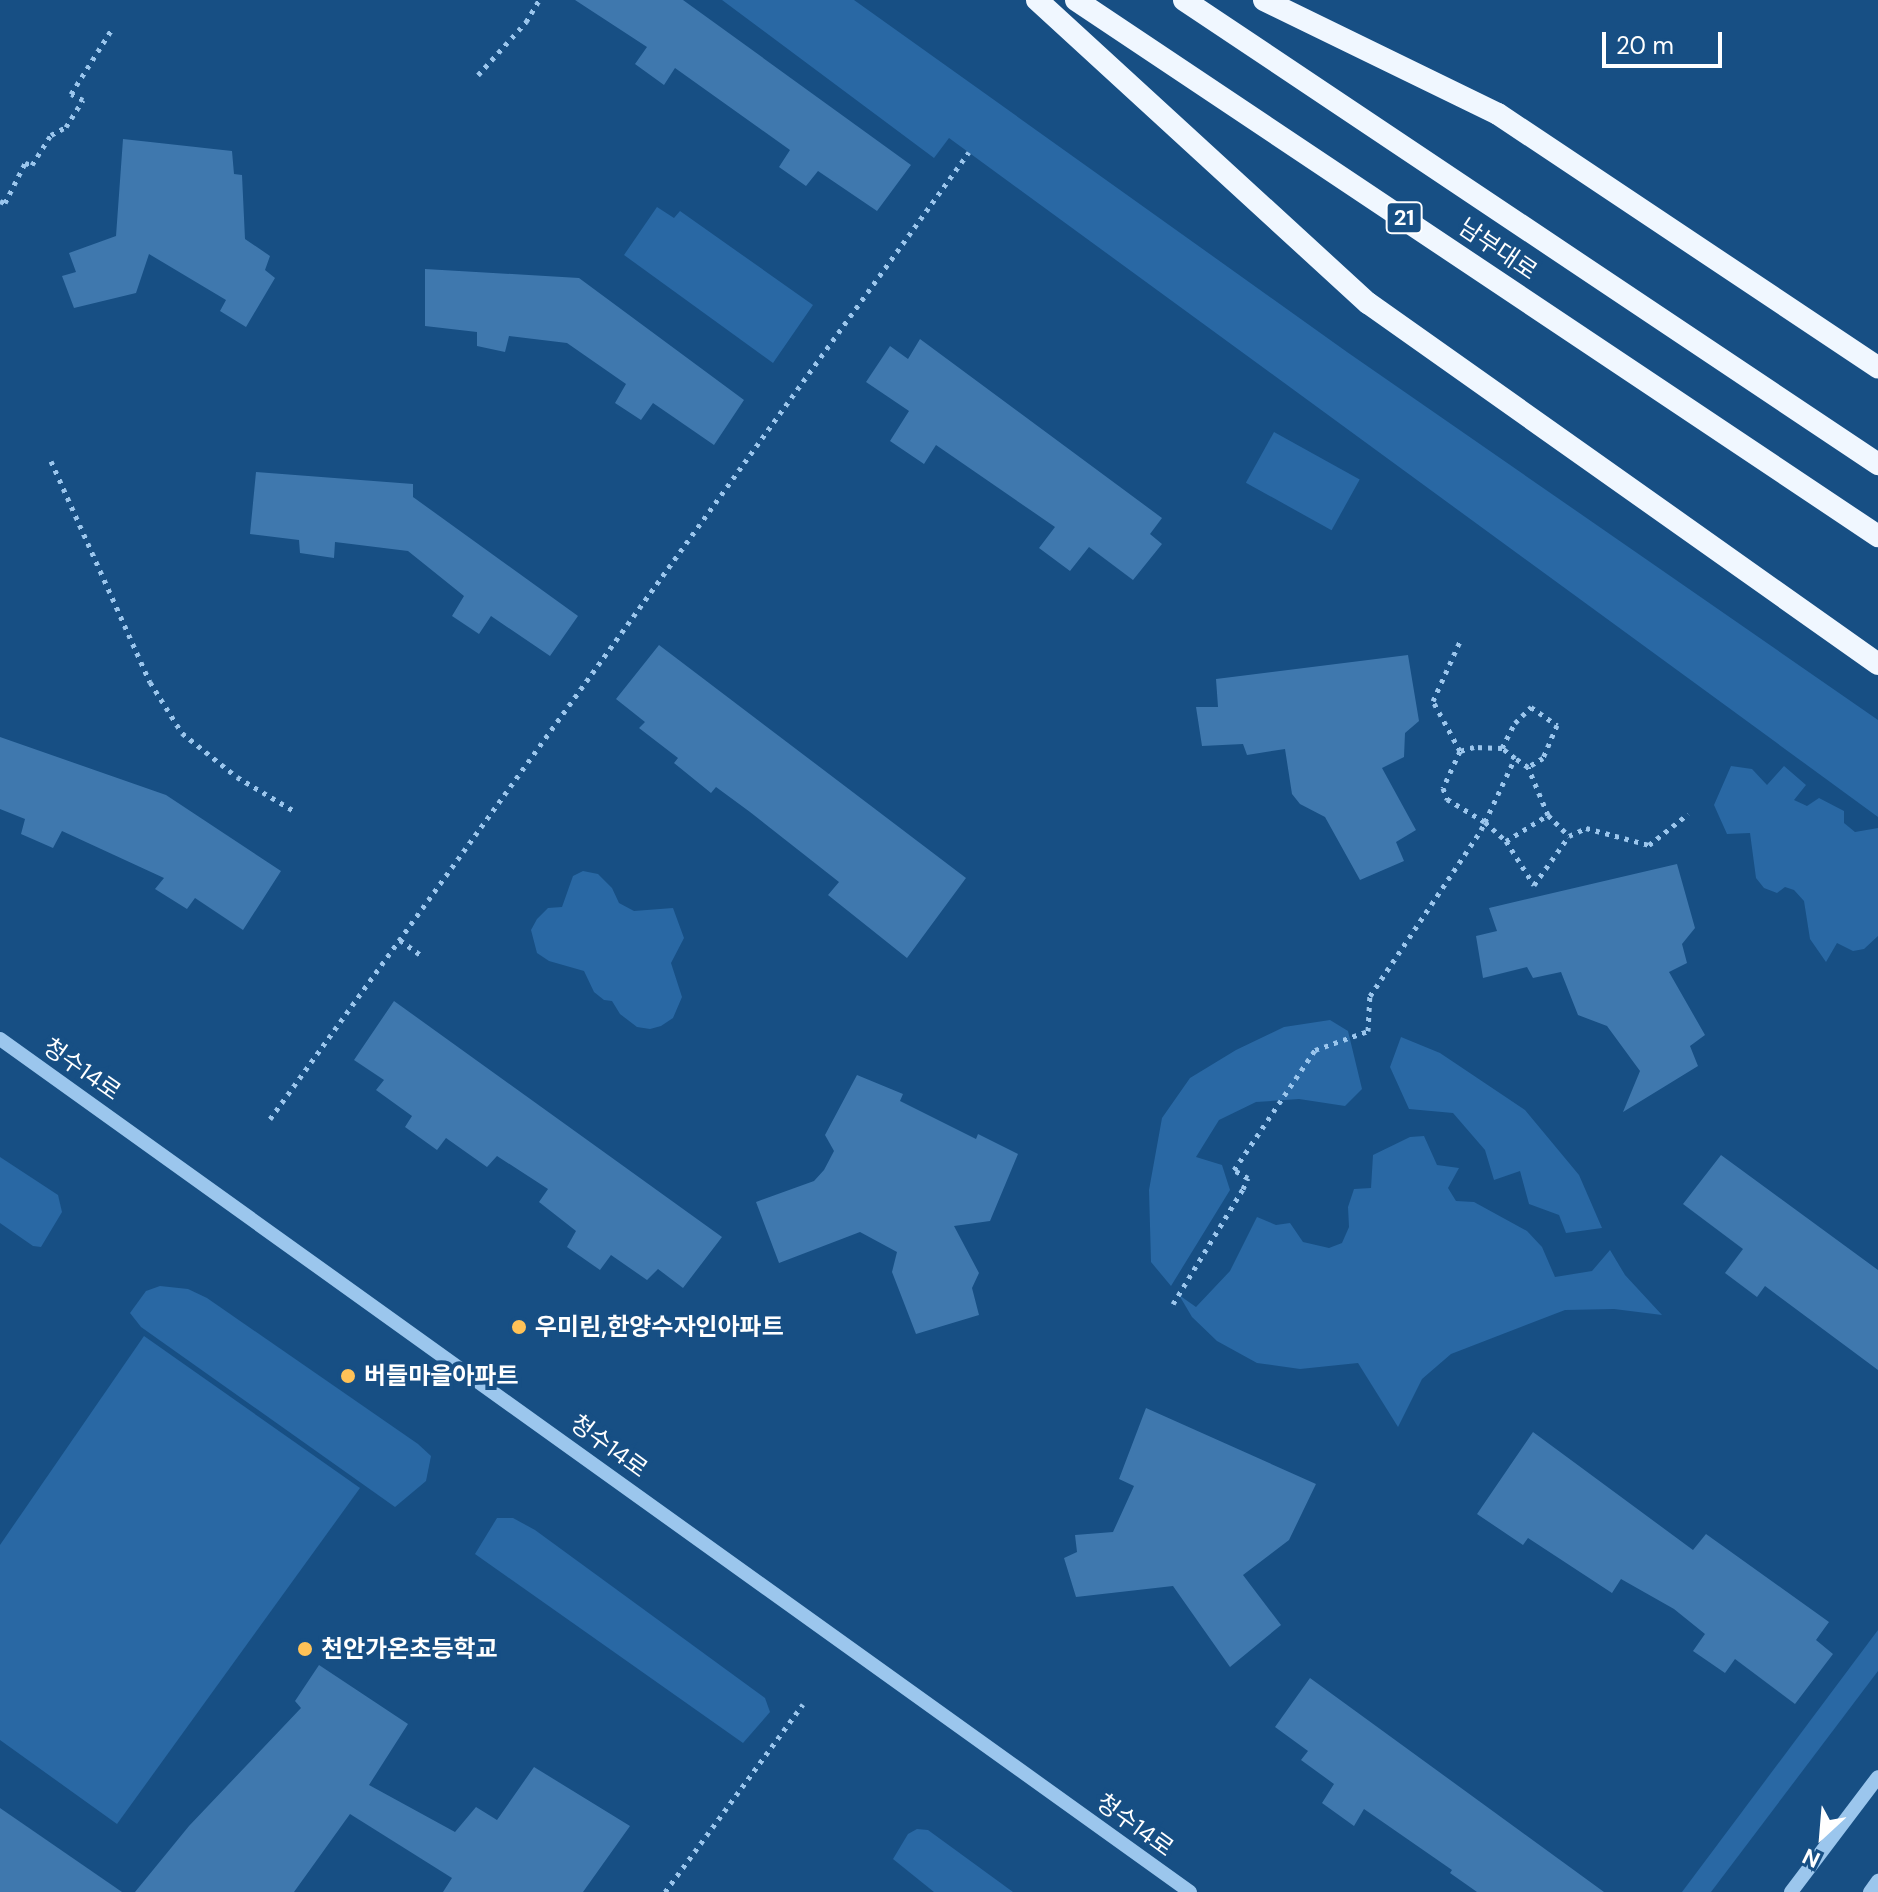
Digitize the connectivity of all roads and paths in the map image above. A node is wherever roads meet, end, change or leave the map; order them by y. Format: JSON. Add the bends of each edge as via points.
{"nodes":[{"id":1,"x":539,"y":0,"type":"edge"},
{"id":2,"x":1037,"y":0,"type":"edge"},
{"id":3,"x":1076,"y":0,"type":"edge"},
{"id":4,"x":1184,"y":0,"type":"edge"},
{"id":5,"x":1264,"y":0,"type":"edge"},
{"id":6,"x":112,"y":29,"type":"dead end"},
{"id":7,"x":478,"y":75,"type":"dead end"},
{"id":8,"x":969,"y":152,"type":"dead end"},
{"id":9,"x":0,"y":201,"type":"edge"},
{"id":10,"x":1878,"y":367,"type":"edge"},
{"id":11,"x":51,"y":461,"type":"dead end"},
{"id":12,"x":1878,"y":464,"type":"edge"},
{"id":13,"x":1878,"y":536,"type":"edge"},
{"id":14,"x":1461,"y":639,"type":"dead end"},
{"id":15,"x":1878,"y":664,"type":"edge"},
{"id":16,"x":1502,"y":748,"type":"junction"},
{"id":17,"x":1460,"y":751,"type":"junction"},
{"id":18,"x":1515,"y":758,"type":"junction"},
{"id":19,"x":1528,"y":767,"type":"junction"},
{"id":20,"x":296,"y":812,"type":"dead end"},
{"id":21,"x":1688,"y":814,"type":"dead end"},
{"id":22,"x":1548,"y":815,"type":"junction"},
{"id":23,"x":1485,"y":822,"type":"junction"},
{"id":24,"x":1569,"y":836,"type":"junction"},
{"id":25,"x":1506,"y":841,"type":"junction"},
{"id":26,"x":400,"y":939,"type":"junction"},
{"id":27,"x":422,"y":956,"type":"dead end"},
{"id":28,"x":0,"y":1039,"type":"edge"},
{"id":29,"x":270,"y":1119,"type":"dead end"},
{"id":30,"x":1173,"y":1304,"type":"dead end"},
{"id":31,"x":803,"y":1704,"type":"dead end"},
{"id":32,"x":1878,"y":1777,"type":"edge"},
{"id":33,"x":1878,"y":1881,"type":"edge"},
{"id":34,"x":665,"y":1892,"type":"edge"},
{"id":35,"x":1190,"y":1892,"type":"edge"},
{"id":36,"x":1791,"y":1892,"type":"edge"},
{"id":37,"x":1870,"y":1892,"type":"edge"}],
"edges":[{"from":1,"to":7,"type":"path"},
{"from":2,"to":15,"type":"highway","via":[[1368,303]]},
{"from":3,"to":13,"type":"highway","name":"남부대로","number":"21"},
{"from":4,"to":12,"type":"highway","name":"남부대로","number":"21"},
{"from":5,"to":10,"type":"highway","via":[[1498,114]]},
{"from":6,"to":9,"type":"path","via":[[71,94],[83,100],[66,127],[51,135],[32,165],[25,163],[5,203]]},
{"from":8,"to":26,"type":"path"},
{"from":11,"to":20,"type":"path","via":[[150,682],[182,733],[237,777]]},
{"from":14,"to":17,"type":"path","via":[[1433,701]]},
{"from":16,"to":17,"type":"path"},
{"from":16,"to":18,"type":"path"},
{"from":16,"to":19,"type":"path","via":[[1531,707],[1557,725],[1543,758]]},
{"from":17,"to":23,"type":"path","via":[[1443,788],[1447,799]]},
{"from":18,"to":19,"type":"path"},
{"from":18,"to":23,"type":"path"},
{"from":19,"to":22,"type":"path"},
{"from":21,"to":24,"type":"path","via":[[1649,845],[1586,828]]},
{"from":22,"to":24,"type":"path"},
{"from":22,"to":25,"type":"path"},
{"from":23,"to":25,"type":"path"},
{"from":23,"to":30,"type":"path","via":[[1370,996],[1368,1031],[1315,1050],[1234,1170],[1248,1178],[1243,1189]]},
{"from":24,"to":25,"type":"path","via":[[1534,885]]},
{"from":26,"to":27,"type":"path"},
{"from":26,"to":29,"type":"path"},
{"from":28,"to":35,"type":"street","name":"청수14로"},
{"from":31,"to":34,"type":"path"},
{"from":32,"to":36,"type":"street"},
{"from":33,"to":37,"type":"street"}]}
